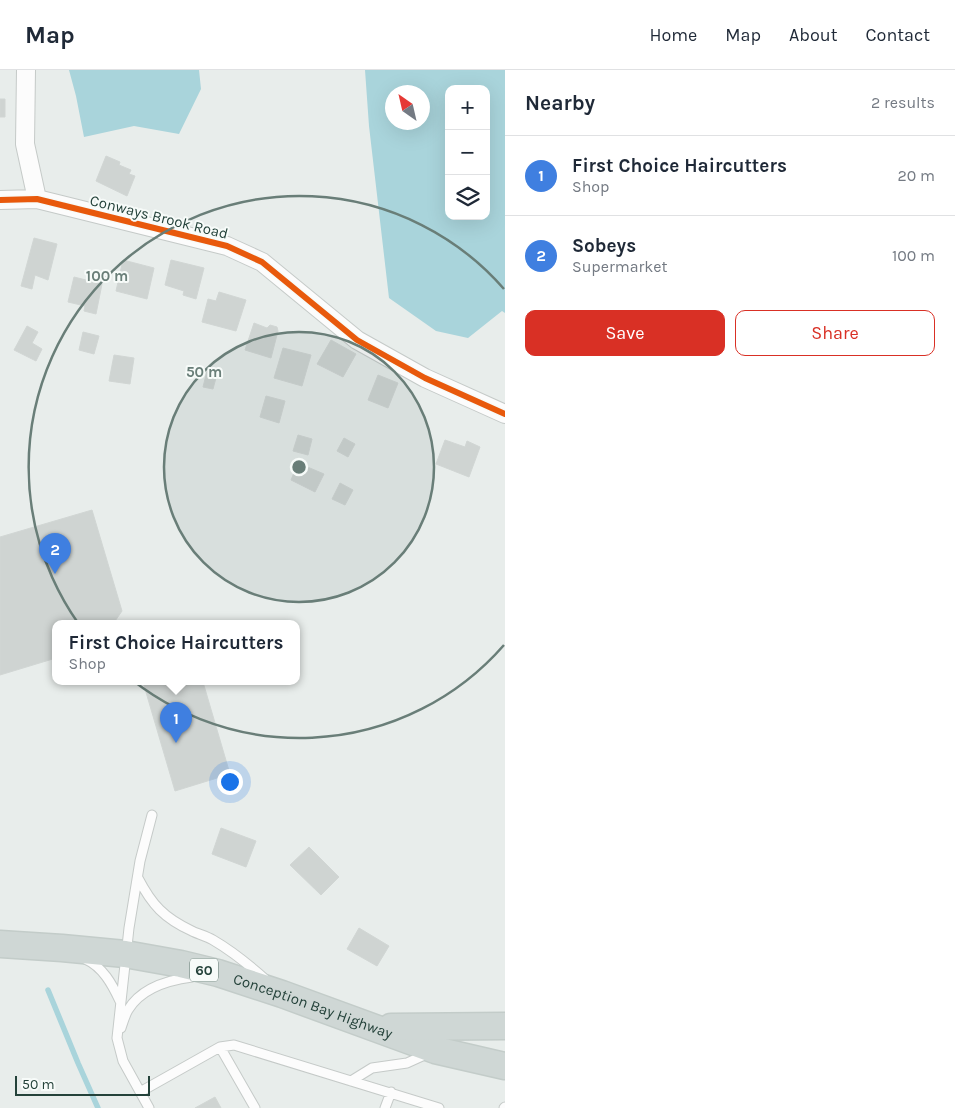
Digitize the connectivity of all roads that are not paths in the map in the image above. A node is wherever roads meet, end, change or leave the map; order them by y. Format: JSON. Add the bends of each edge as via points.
{"nodes":[{"id":1,"x":26,"y":70,"type":"edge"},
{"id":2,"x":37,"y":199,"type":"junction"},
{"id":3,"x":0,"y":200,"type":"edge"},
{"id":4,"x":505,"y":414,"type":"edge"},
{"id":5,"x":152,"y":815,"type":"dead end"},
{"id":6,"x":138,"y":878,"type":"junction"},
{"id":7,"x":0,"y":944,"type":"edge"},
{"id":8,"x":62,"y":948,"type":"junction"},
{"id":9,"x":125,"y":954,"type":"junction"},
{"id":10,"x":218,"y":974,"type":"junction"},
{"id":11,"x":282,"y":994,"type":"junction"},
{"id":12,"x":120,"y":1002,"type":"junction"},
{"id":13,"x":505,"y":1026,"type":"edge"},
{"id":14,"x":376,"y":1028,"type":"junction"},
{"id":15,"x":117,"y":1038,"type":"junction"},
{"id":16,"x":220,"y":1047,"type":"junction"},
{"id":17,"x":435,"y":1050,"type":"junction"},
{"id":18,"x":505,"y":1066,"type":"edge"},
{"id":19,"x":351,"y":1081,"type":"junction"},
{"id":20,"x":140,"y":1092,"type":"junction"},
{"id":21,"x":391,"y":1092,"type":"junction"},
{"id":22,"x":149,"y":1108,"type":"edge"},
{"id":23,"x":255,"y":1108,"type":"edge"},
{"id":24,"x":385,"y":1108,"type":"edge"},
{"id":25,"x":439,"y":1108,"type":"edge"}],
"edges":[{"from":1,"to":2,"type":"street","via":[[25,144]]},
{"from":2,"to":3,"type":"street","name":"Conways Brook Road"},
{"from":2,"to":4,"type":"street","name":"Conways Brook Road","via":[[227,246],[262,262],[357,340],[425,378]]},
{"from":5,"to":6,"type":"lane"},
{"from":6,"to":9,"type":"lane"},
{"from":6,"to":11,"type":"lane","via":[[147,896],[171,920],[240,957]]},
{"from":7,"to":8,"type":"main road","name":"Conception Bay Highway","number":"60"},
{"from":8,"to":9,"type":"main road","name":"Conception Bay Highway","number":"60"},
{"from":8,"to":12,"type":"lane","via":[[91,962],[109,979]]},
{"from":9,"to":10,"type":"main road","name":"Conception Bay Highway","number":"60"},
{"from":9,"to":12,"type":"lane"},
{"from":10,"to":11,"type":"main road","name":"Conception Bay Highway","number":"60"},
{"from":10,"to":15,"type":"lane","via":[[182,978],[156,986],[128,1009]]},
{"from":11,"to":14,"type":"main road","name":"Conception Bay Highway","number":"60"},
{"from":12,"to":15,"type":"lane"},
{"from":13,"to":14,"type":"main road"},
{"from":14,"to":17,"type":"main road","name":"Conception Bay Highway","number":"60"},
{"from":15,"to":20,"type":"lane","via":[[124,1061]]},
{"from":16,"to":19,"type":"lane","via":[[244,1047]]},
{"from":16,"to":20,"type":"lane"},
{"from":16,"to":23,"type":"lane"},
{"from":17,"to":18,"type":"main road","name":"Conception Bay Highway","number":"60"},
{"from":17,"to":19,"type":"lane","via":[[408,1063],[372,1068]]},
{"from":19,"to":21,"type":"lane"},
{"from":20,"to":22,"type":"lane"},
{"from":21,"to":24,"type":"lane"},
{"from":21,"to":25,"type":"lane"}]}
